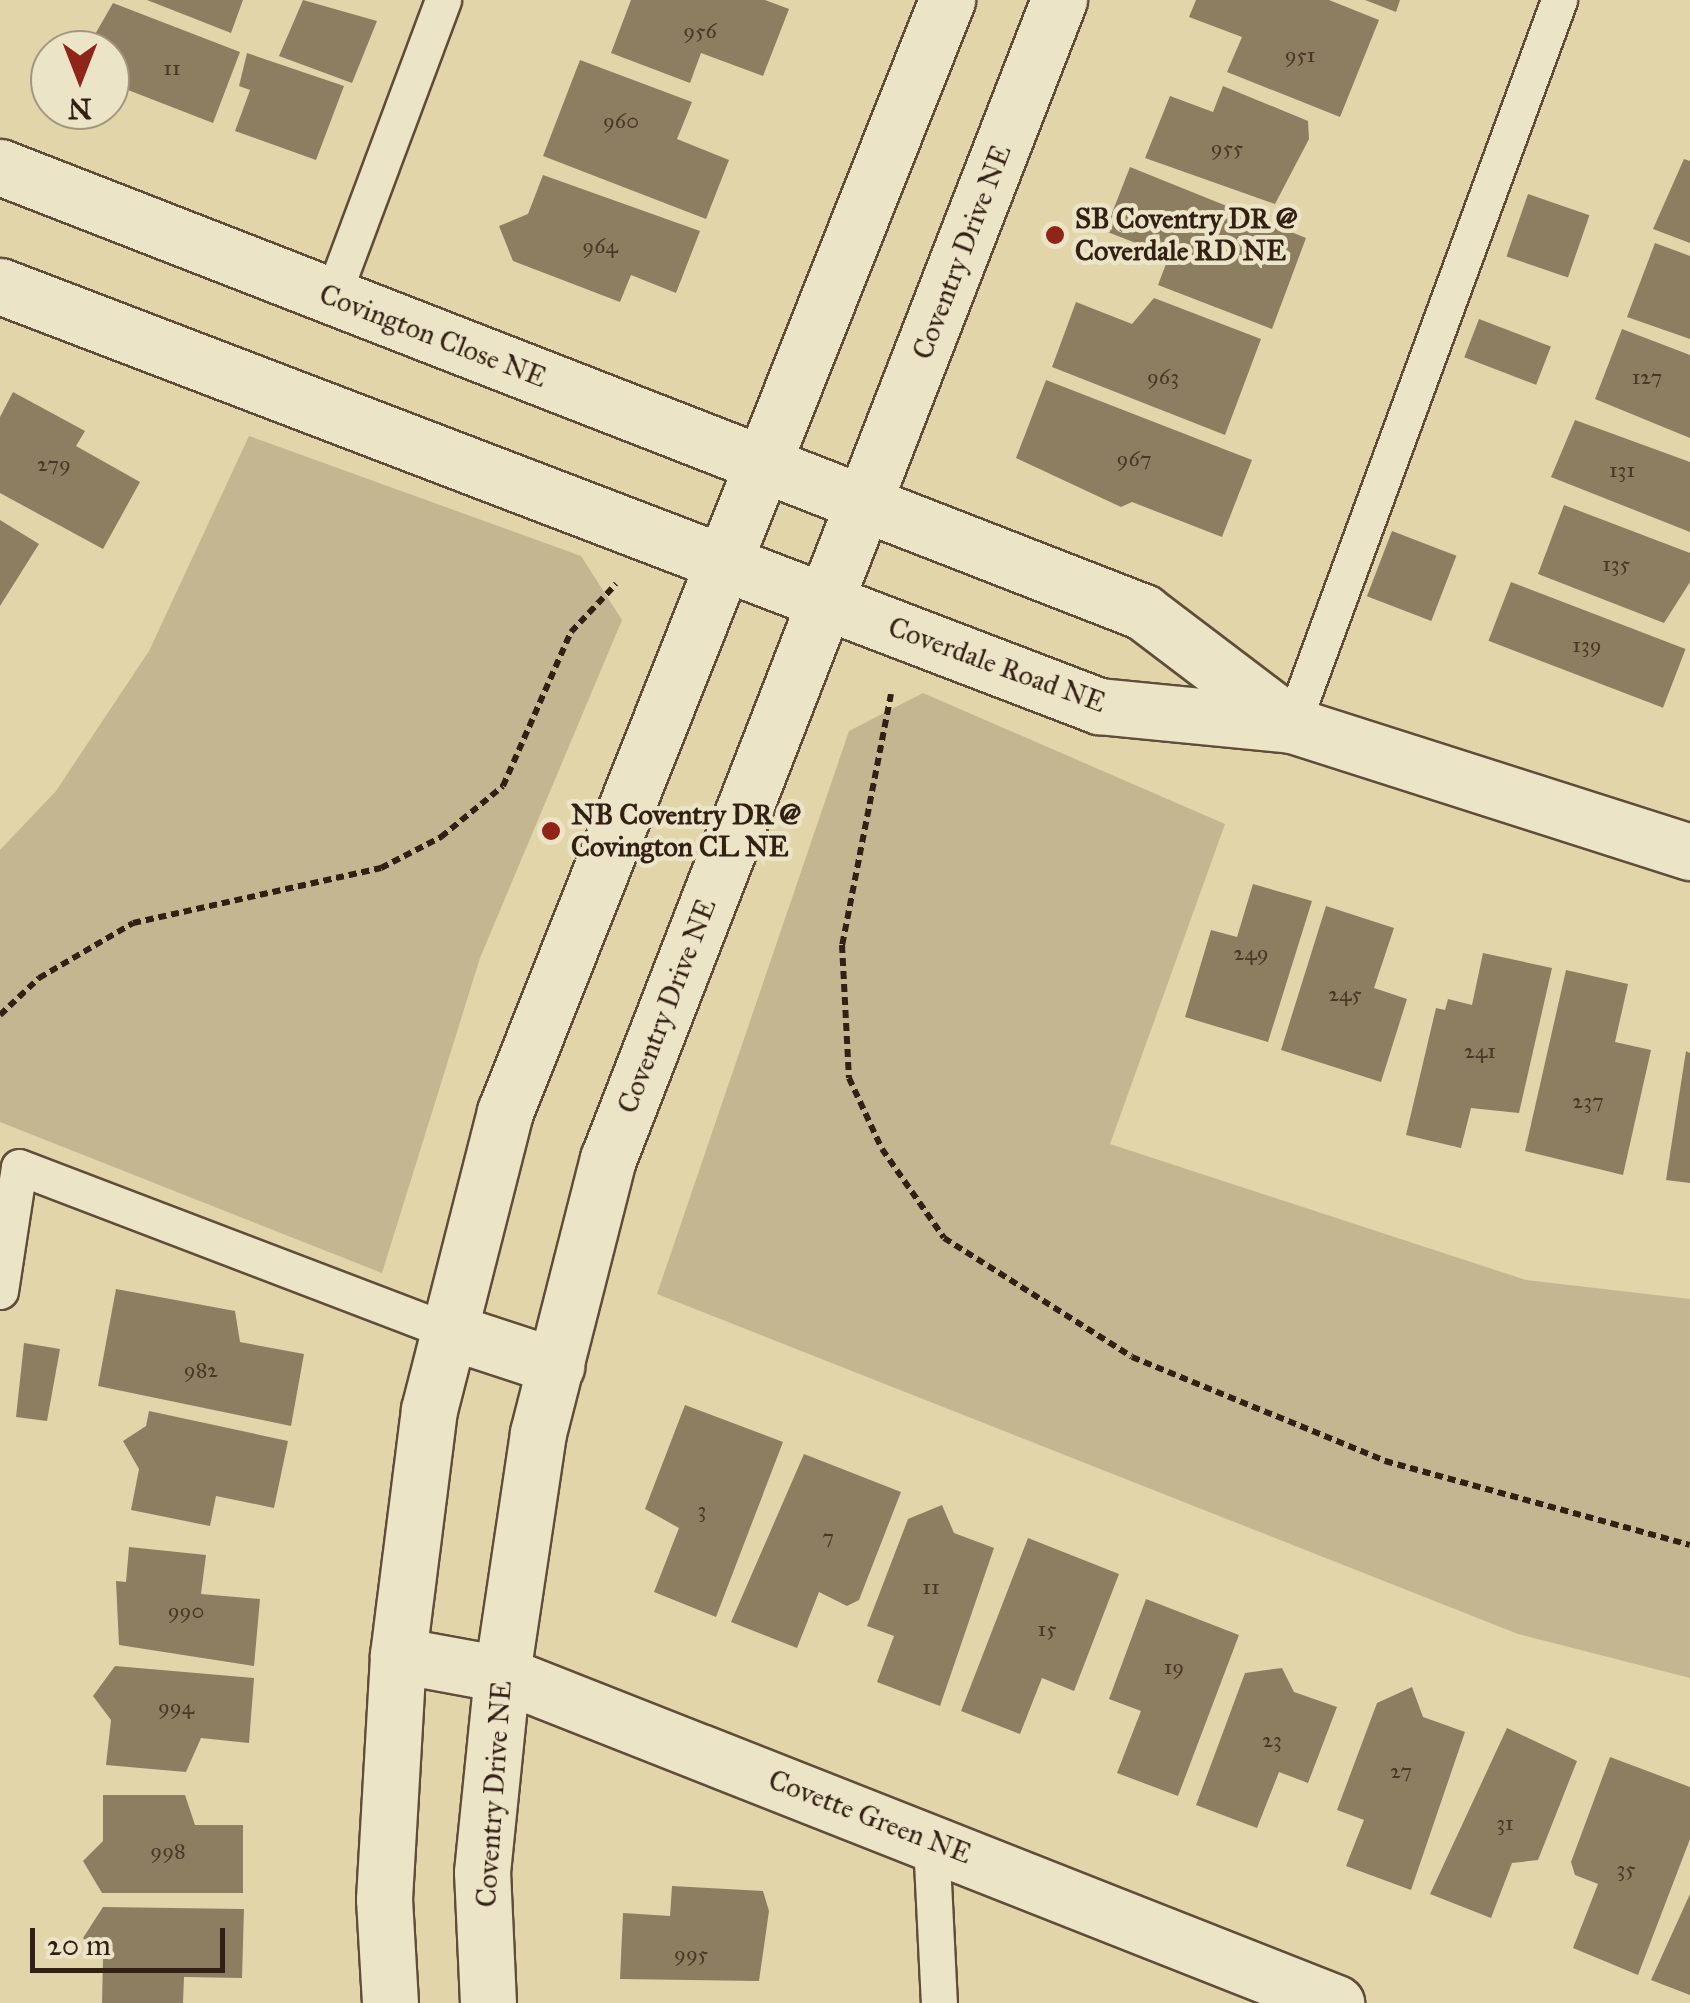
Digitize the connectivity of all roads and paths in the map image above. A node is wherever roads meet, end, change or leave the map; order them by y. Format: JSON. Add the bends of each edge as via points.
{"nodes":[{"id":1,"x":443,"y":0,"type":"edge"},
{"id":2,"x":947,"y":0,"type":"edge"},
{"id":3,"x":1059,"y":0,"type":"edge"},
{"id":4,"x":1559,"y":0,"type":"edge"},
{"id":5,"x":0,"y":167,"type":"edge"},
{"id":6,"x":0,"y":286,"type":"edge"},
{"id":7,"x":332,"y":297,"type":"junction"},
{"id":8,"x":763,"y":466,"type":"junction"},
{"id":9,"x":865,"y":506,"type":"junction"},
{"id":10,"x":724,"y":563,"type":"junction"},
{"id":11,"x":618,"y":582,"type":"dead end"},
{"id":12,"x":826,"y":602,"type":"junction"},
{"id":13,"x":892,"y":686,"type":"dead end"},
{"id":14,"x":1292,"y":725,"type":"junction"},
{"id":15,"x":1690,"y":852,"type":"edge"},
{"id":16,"x":0,"y":1015,"type":"edge"},
{"id":17,"x":0,"y":1291,"type":"edge"},
{"id":18,"x":449,"y":1331,"type":"junction"},
{"id":19,"x":556,"y":1366,"type":"junction"},
{"id":20,"x":1690,"y":1546,"type":"edge"},
{"id":21,"x":398,"y":1655,"type":"junction"},
{"id":22,"x":502,"y":1674,"type":"junction"},
{"id":23,"x":931,"y":1841,"type":"junction"},
{"id":24,"x":390,"y":2003,"type":"edge"},
{"id":25,"x":488,"y":2003,"type":"edge"},
{"id":26,"x":939,"y":2003,"type":"edge"},
{"id":27,"x":1336,"y":2003,"type":"edge"}],
"edges":[{"from":1,"to":7,"type":"lane"},
{"from":2,"to":8,"type":"street"},
{"from":3,"to":9,"type":"street","name":"Coventry Drive NE"},
{"from":4,"to":14,"type":"lane"},
{"from":5,"to":7,"type":"street","name":"Covington Close NE"},
{"from":6,"to":10,"type":"street"},
{"from":7,"to":8,"type":"street","name":"Covington Close NE"},
{"from":8,"to":9,"type":"street","name":"Covington Close NE"},
{"from":8,"to":10,"type":"street"},
{"from":9,"to":12,"type":"street","name":"Coventry Drive NE"},
{"from":9,"to":14,"type":"street","name":"Coverdale Road NE","via":[[1143,612]]},
{"from":10,"to":12,"type":"street"},
{"from":10,"to":18,"type":"street","via":[[505,1112]]},
{"from":11,"to":16,"type":"path","via":[[571,632],[503,786],[442,837],[380,868],[133,923],[39,978]]},
{"from":12,"to":14,"type":"street","name":"Coverdale Road NE","via":[[1099,706]]},
{"from":12,"to":19,"type":"street","name":"Coventry Drive NE","via":[[608,1159]]},
{"from":13,"to":20,"type":"path","via":[[842,945],[850,1078],[882,1149],[944,1238],[1132,1357],[1330,1439]]},
{"from":14,"to":15,"type":"street","name":"Coverdale Road NE"},
{"from":17,"to":18,"type":"lane","via":[[19,1167]]},
{"from":18,"to":19,"type":"street"},
{"from":18,"to":21,"type":"street","via":[[429,1410]]},
{"from":19,"to":22,"type":"street","name":"Coventry Drive NE"},
{"from":21,"to":22,"type":"street","name":"Covette Green NE"},
{"from":21,"to":24,"type":"street","via":[[384,1899]]},
{"from":22,"to":23,"type":"street","name":"Covette Green NE"},
{"from":22,"to":25,"type":"street","name":"Coventry Drive NE","via":[[482,1872]]},
{"from":23,"to":26,"type":"lane"},
{"from":23,"to":27,"type":"street","name":"Covette Green NE"}]}
